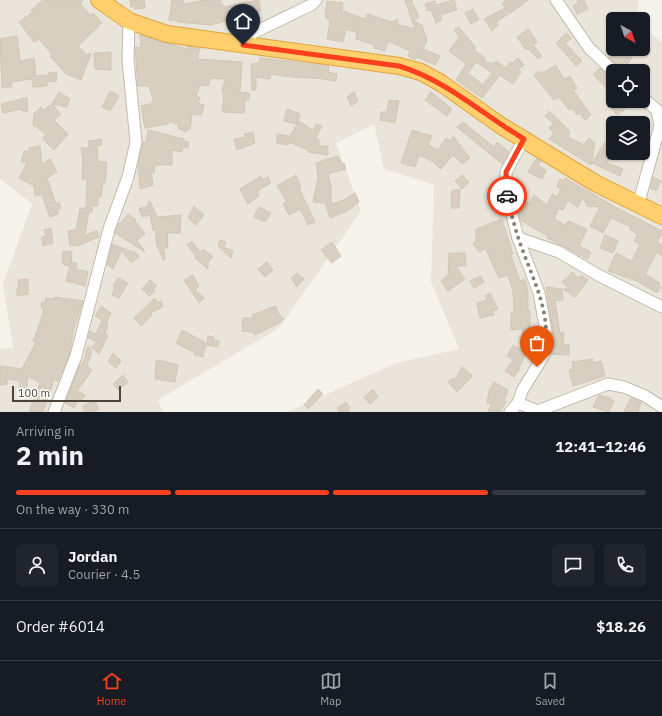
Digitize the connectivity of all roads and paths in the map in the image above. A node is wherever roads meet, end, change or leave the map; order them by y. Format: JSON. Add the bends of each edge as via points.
{"nodes":[{"id":1,"x":99,"y":0,"type":"edge"},
{"id":2,"x":316,"y":0,"type":"edge"},
{"id":3,"x":556,"y":0,"type":"edge"},
{"id":4,"x":129,"y":21,"type":"junction"},
{"id":5,"x":243,"y":45,"type":"junction"},
{"id":6,"x":606,"y":64,"type":"edge"},
{"id":7,"x":650,"y":104,"type":"edge"},
{"id":8,"x":524,"y":139,"type":"junction"},
{"id":9,"x":638,"y":205,"type":"junction"},
{"id":10,"x":662,"y":216,"type":"edge"},
{"id":11,"x":518,"y":238,"type":"junction"},
{"id":12,"x":662,"y":307,"type":"edge"},
{"id":13,"x":518,"y":403,"type":"junction"},
{"id":14,"x":660,"y":408,"type":"edge"},
{"id":15,"x":54,"y":412,"type":"edge"},
{"id":16,"x":510,"y":412,"type":"edge"}],
"edges":[{"from":1,"to":4,"type":"highway"},
{"from":2,"to":5,"type":"street","via":[[253,33]]},
{"from":3,"to":6,"type":"street","via":[[589,48]]},
{"from":4,"to":5,"type":"highway","via":[[167,34]]},
{"from":4,"to":15,"type":"street","via":[[128,60],[136,142],[128,177],[109,229],[76,356]]},
{"from":5,"to":8,"type":"highway","via":[[399,66],[421,72]]},
{"from":7,"to":9,"type":"street","via":[[657,110],[660,126]]},
{"from":8,"to":9,"type":"highway","via":[[595,183]]},
{"from":8,"to":11,"type":"street","via":[[506,172],[506,192]]},
{"from":9,"to":10,"type":"highway"},
{"from":11,"to":12,"type":"street","via":[[559,252]]},
{"from":11,"to":13,"type":"street","via":[[539,293],[546,331],[544,355],[522,391]]},
{"from":13,"to":14,"type":"street","via":[[538,411],[608,384],[624,387],[645,396]]},
{"from":13,"to":16,"type":"street"}]}
